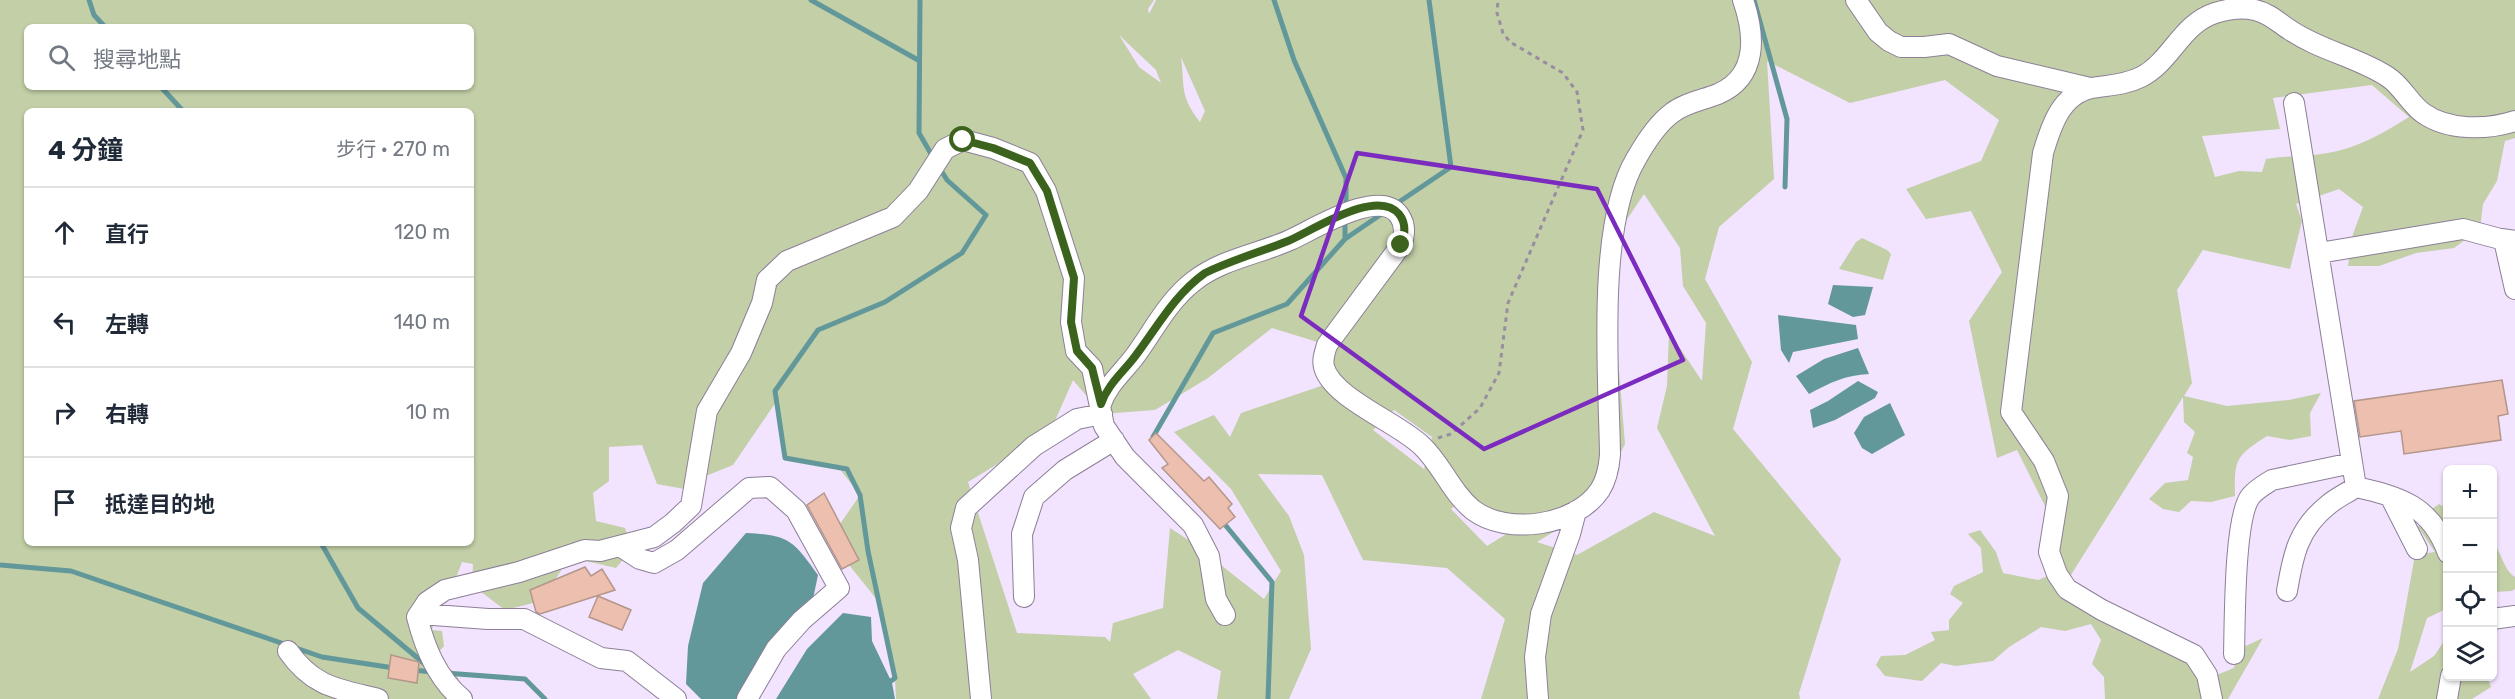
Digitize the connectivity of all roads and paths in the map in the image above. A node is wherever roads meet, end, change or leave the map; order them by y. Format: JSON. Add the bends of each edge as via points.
{"nodes":[{"id":1,"x":1498,"y":0,"type":"edge"},
{"id":2,"x":1743,"y":0,"type":"edge"},
{"id":3,"x":1856,"y":0,"type":"edge"},
{"id":4,"x":2090,"y":88,"type":"junction"},
{"id":5,"x":2294,"y":103,"type":"dead end"},
{"id":6,"x":2515,"y":121,"type":"edge"},
{"id":7,"x":2509,"y":241,"type":"edge"},
{"id":8,"x":2319,"y":253,"type":"junction"},
{"id":9,"x":2515,"y":289,"type":"edge"},
{"id":10,"x":1102,"y":409,"type":"junction"},
{"id":11,"x":1114,"y":441,"type":"junction"},
{"id":12,"x":1418,"y":442,"type":"junction"},
{"id":13,"x":2352,"y":463,"type":"junction"},
{"id":14,"x":2356,"y":487,"type":"junction"},
{"id":15,"x":2390,"y":496,"type":"junction"},
{"id":16,"x":1576,"y":511,"type":"junction"},
{"id":17,"x":2443,"y":541,"type":"edge"},
{"id":18,"x":620,"y":546,"type":"junction"},
{"id":19,"x":2417,"y":549,"type":"dead end"},
{"id":20,"x":2287,"y":591,"type":"dead end"},
{"id":21,"x":1024,"y":597,"type":"dead end"},
{"id":22,"x":420,"y":614,"type":"junction"},
{"id":23,"x":1225,"y":615,"type":"dead end"},
{"id":24,"x":2515,"y":616,"type":"edge"},
{"id":25,"x":2497,"y":619,"type":"edge"},
{"id":26,"x":288,"y":651,"type":"dead end"},
{"id":27,"x":2234,"y":654,"type":"dead end"},
{"id":28,"x":2450,"y":681,"type":"edge"},
{"id":29,"x":378,"y":699,"type":"edge"},
{"id":30,"x":462,"y":699,"type":"edge"},
{"id":31,"x":675,"y":699,"type":"edge"},
{"id":32,"x":747,"y":699,"type":"edge"},
{"id":33,"x":981,"y":699,"type":"edge"},
{"id":34,"x":1538,"y":699,"type":"edge"},
{"id":35,"x":2212,"y":699,"type":"edge"},
{"id":36,"x":2447,"y":699,"type":"edge"}],
"edges":[{"from":1,"to":12,"type":"path","via":[[1497,13],[1510,42],[1563,73],[1577,92],[1583,130],[1508,303],[1499,373],[1480,408],[1451,434]]},
{"from":2,"to":16,"type":"street","via":[[1751,40],[1743,75],[1728,89],[1679,108],[1667,117],[1638,155],[1621,195],[1609,288],[1608,474],[1590,502]]},
{"from":3,"to":4,"type":"street","via":[[1878,32],[1901,47],[1949,44],[1997,66]]},
{"from":4,"to":6,"type":"street","via":[[2129,82],[2149,73],[2200,18],[2235,9],[2254,9],[2312,44],[2389,78],[2422,113],[2448,125],[2496,127]]},
{"from":4,"to":35,"type":"street","via":[[2069,100],[2060,111],[2050,127],[2043,153],[2011,412],[2044,461],[2058,496],[2049,552],[2067,589],[2194,655],[2207,675]]},
{"from":5,"to":8,"type":"street"},
{"from":7,"to":8,"type":"street","via":[[2463,229]]},
{"from":7,"to":9,"type":"street"},
{"from":8,"to":13,"type":"street"},
{"from":10,"to":11,"type":"street","via":[[1104,426]]},
{"from":10,"to":12,"type":"street","via":[[1107,389],[1193,281],[1357,209],[1384,206],[1401,216],[1405,234],[1401,245],[1327,345],[1324,369],[1347,394]]},
{"from":10,"to":18,"type":"street","via":[[1092,368],[1077,351],[1071,322],[1074,278],[1047,191],[1030,163],[963,140],[945,149],[918,192],[893,217],[787,261],[767,280],[762,303],[741,353],[706,411],[691,506],[654,537]]},
{"from":10,"to":33,"type":"street","via":[[1077,418],[1034,446],[966,508],[961,528],[968,560]]},
{"from":11,"to":21,"type":"street","via":[[1065,470],[1034,497],[1022,534]]},
{"from":11,"to":23,"type":"street","via":[[1193,525],[1209,556],[1216,599]]},
{"from":12,"to":16,"type":"street","via":[[1458,495],[1477,513],[1495,522],[1533,524]]},
{"from":13,"to":14,"type":"street"},
{"from":13,"to":27,"type":"street","via":[[2272,480],[2250,498],[2239,540]]},
{"from":14,"to":15,"type":"street"},
{"from":14,"to":20,"type":"street","via":[[2328,504],[2301,535]]},
{"from":15,"to":17,"type":"street","via":[[2419,508]]},
{"from":15,"to":19,"type":"street"},
{"from":16,"to":34,"type":"street","via":[[1541,614],[1536,657]]},
{"from":18,"to":22,"type":"street","via":[[585,550],[519,572],[445,590],[427,602]]},
{"from":18,"to":32,"type":"street","via":[[654,563],[677,550],[749,488],[771,487],[796,510],[839,588],[776,649]]},
{"from":22,"to":30,"type":"street","via":[[417,617],[423,639],[442,680]]},
{"from":22,"to":31,"type":"street","via":[[524,618],[601,658],[627,661]]},
{"from":24,"to":25,"type":"street"},
{"from":26,"to":29,"type":"street","via":[[299,667],[325,686]]},
{"from":28,"to":36,"type":"street"}]}
